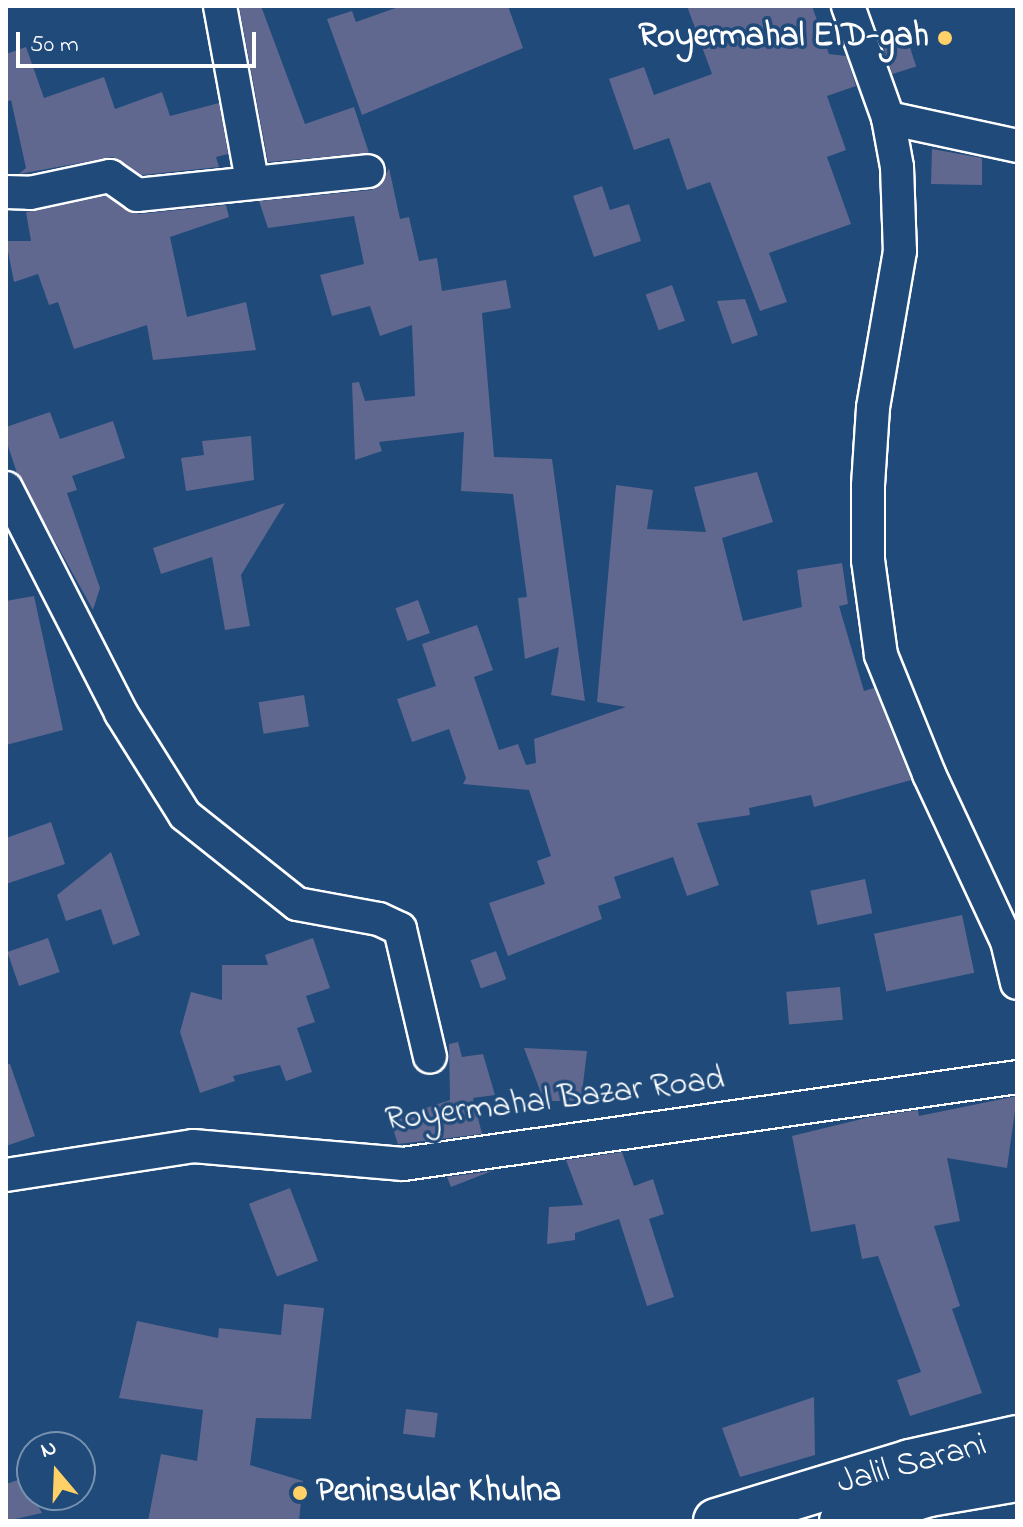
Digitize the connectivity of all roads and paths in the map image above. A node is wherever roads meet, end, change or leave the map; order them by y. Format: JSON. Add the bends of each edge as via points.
{"nodes":[{"id":1,"x":220,"y":6,"type":"edge"},
{"id":2,"x":848,"y":6,"type":"edge"},
{"id":3,"x":888,"y":118,"type":"junction"},
{"id":4,"x":1017,"y":146,"type":"edge"},
{"id":5,"x":368,"y":171,"type":"dead end"},
{"id":6,"x":252,"y":180,"type":"junction"},
{"id":7,"x":6,"y":192,"type":"edge"},
{"id":8,"x":6,"y":488,"type":"edge"},
{"id":9,"x":1017,"y":983,"type":"edge"},
{"id":10,"x":430,"y":1057,"type":"dead end"},
{"id":11,"x":1017,"y":1077,"type":"edge"},
{"id":12,"x":6,"y":1175,"type":"edge"},
{"id":13,"x":1017,"y":1438,"type":"edge"},
{"id":14,"x":1017,"y":1479,"type":"edge"},
{"id":15,"x":716,"y":1521,"type":"edge"},
{"id":16,"x":842,"y":1521,"type":"edge"}],
"edges":[{"from":1,"to":6,"type":"street"},
{"from":2,"to":3,"type":"street"},
{"from":3,"to":4,"type":"street"},
{"from":3,"to":9,"type":"street","via":[[897,167],[900,251],[873,408],[868,486],[868,560],[881,655],[929,774],[1007,941]]},
{"from":5,"to":6,"type":"street"},
{"from":6,"to":7,"type":"street","via":[[137,195],[110,176],[30,193]]},
{"from":8,"to":10,"type":"street","via":[[121,713],[185,815],[297,904],[379,919],[400,929]]},
{"from":11,"to":12,"type":"street","name":"Royermahal Bazar Road","via":[[403,1164],[193,1146]]},
{"from":13,"to":15,"type":"main road","name":"Jalil Sarani","via":[[910,1462]]},
{"from":14,"to":16,"type":"main road","name":"Jalil Sarani","via":[[929,1494]]}]}
